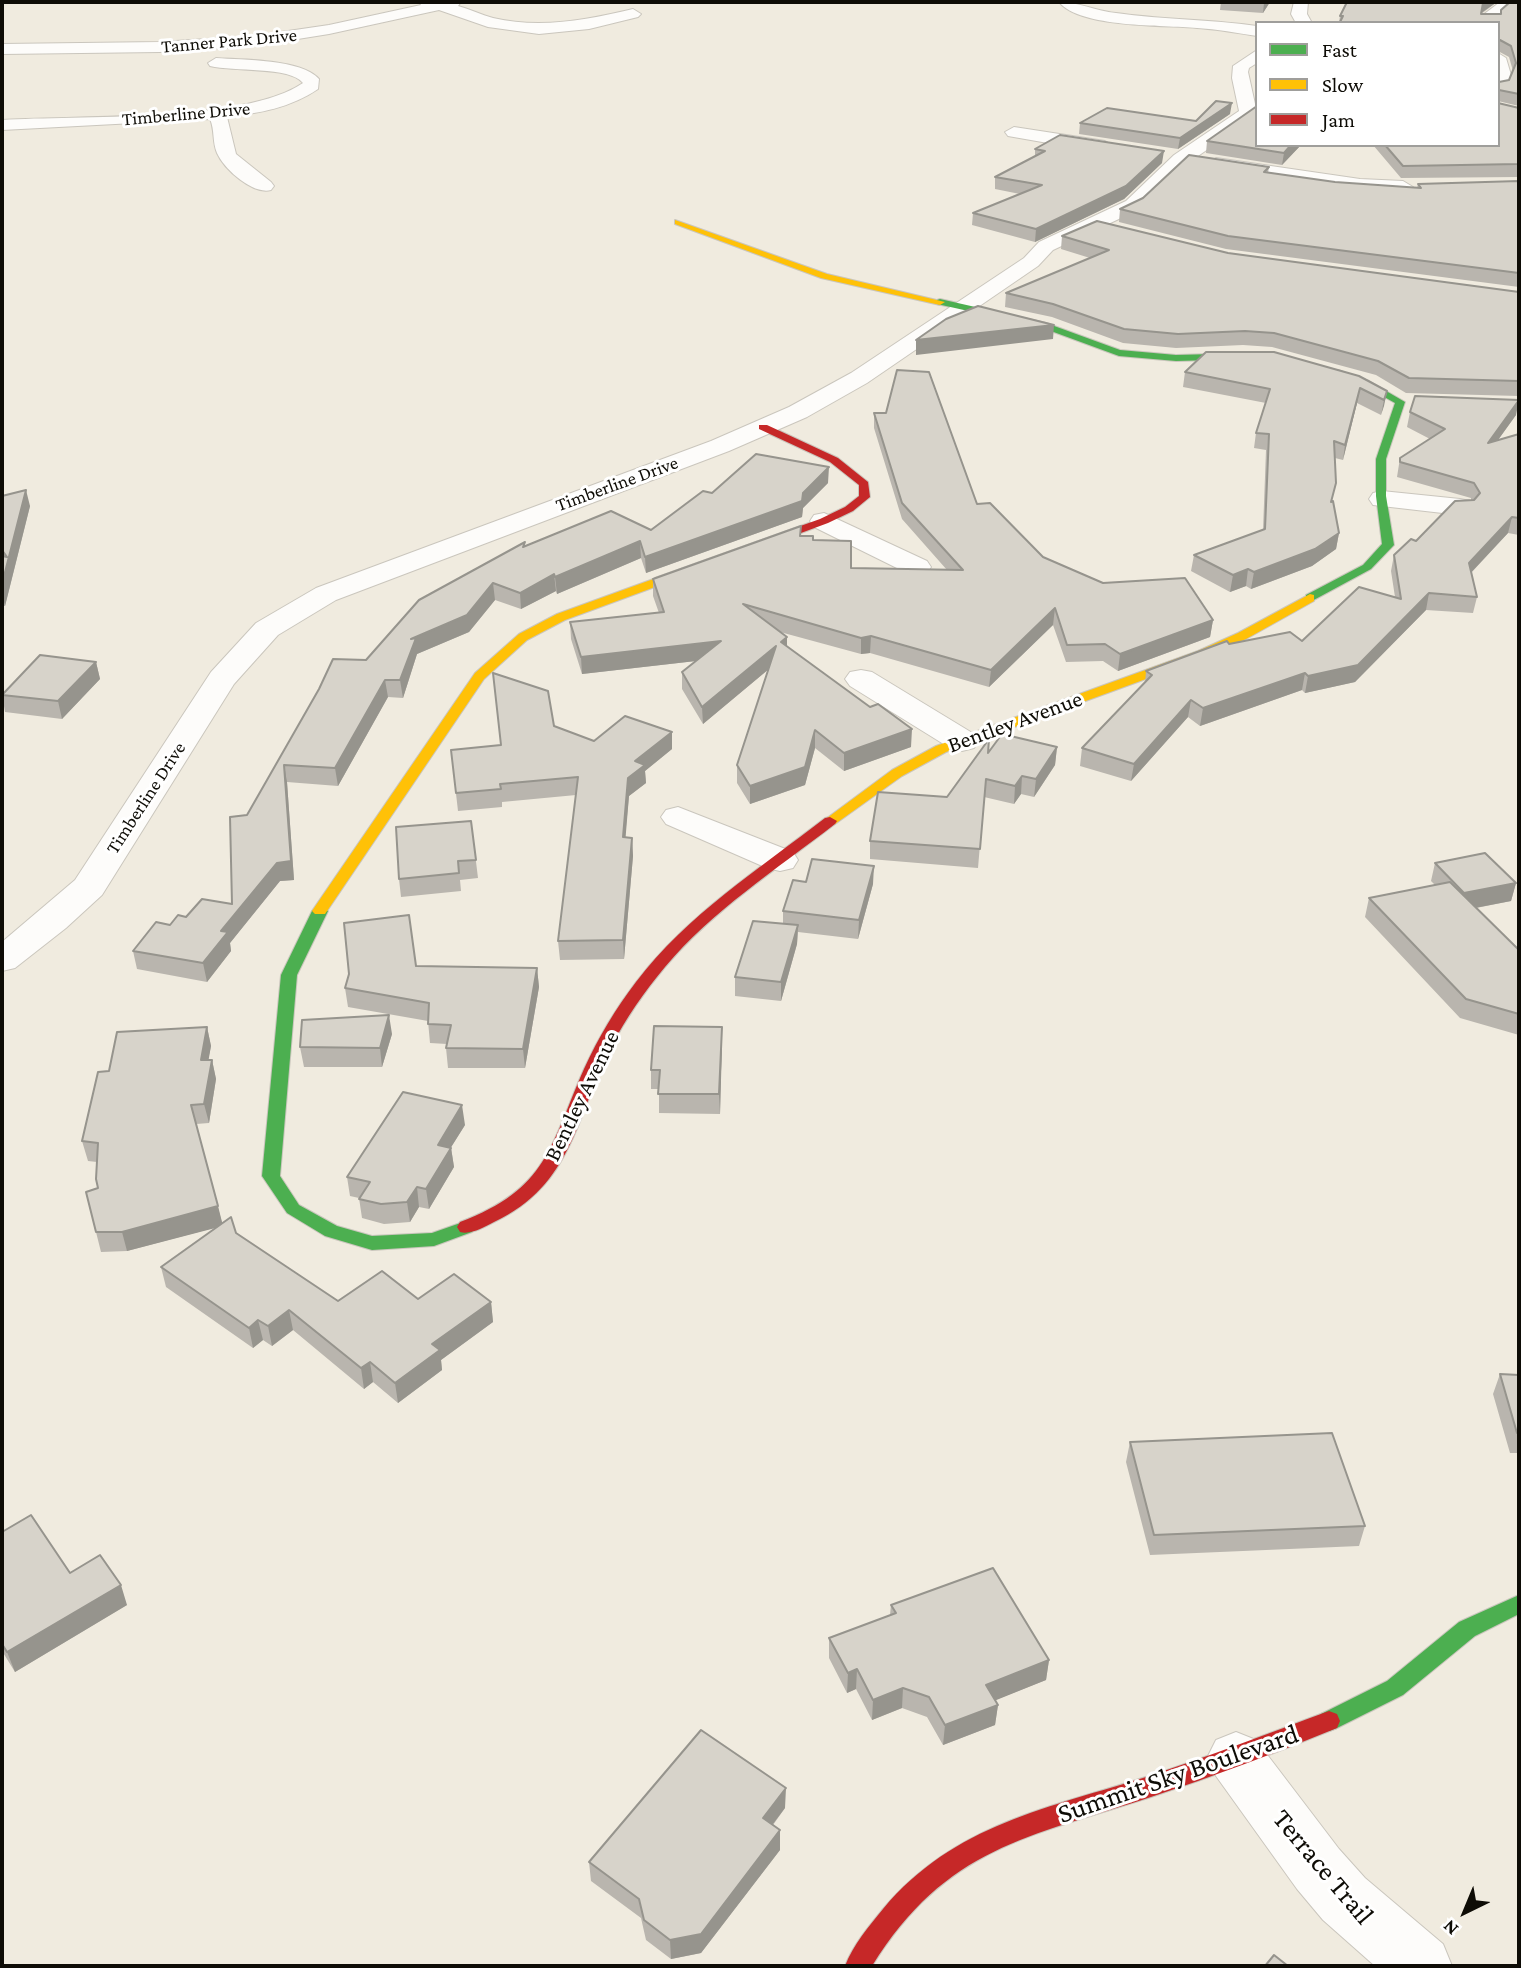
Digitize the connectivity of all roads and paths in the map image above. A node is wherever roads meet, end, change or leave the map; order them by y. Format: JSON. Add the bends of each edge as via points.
{"nodes":[{"id":1,"x":1066,"y":2,"type":"edge"},
{"id":2,"x":1301,"y":2,"type":"edge"},
{"id":3,"x":1509,"y":2,"type":"edge"},
{"id":4,"x":438,"y":3,"type":"edge"},
{"id":5,"x":633,"y":14,"type":"dead end"},
{"id":6,"x":1303,"y":21,"type":"edge"},
{"id":7,"x":1488,"y":21,"type":"edge"},
{"id":8,"x":1255,"y":31,"type":"edge"},
{"id":9,"x":192,"y":46,"type":"junction"},
{"id":10,"x":2,"y":50,"type":"edge"},
{"id":11,"x":1255,"y":56,"type":"edge"},
{"id":12,"x":1500,"y":65,"type":"edge"},
{"id":13,"x":1500,"y":82,"type":"edge"},
{"id":14,"x":214,"y":113,"type":"junction"},
{"id":15,"x":2,"y":125,"type":"edge"},
{"id":16,"x":1014,"y":132,"type":"dead end"},
{"id":17,"x":1129,"y":151,"type":"edge"},
{"id":18,"x":1168,"y":157,"type":"junction"},
{"id":19,"x":264,"y":186,"type":"dead end"},
{"id":20,"x":1417,"y":188,"type":"edge"},
{"id":21,"x":678,"y":222,"type":"dead end"},
{"id":22,"x":1091,"y":224,"type":"junction"},
{"id":23,"x":1118,"y":231,"type":"edge"},
{"id":24,"x":966,"y":308,"type":"junction"},
{"id":25,"x":1272,"y":357,"type":"edge"},
{"id":26,"x":1326,"y":370,"type":"edge"},
{"id":27,"x":1400,"y":402,"type":"junction"},
{"id":28,"x":1427,"y":403,"type":"edge"},
{"id":29,"x":763,"y":427,"type":"junction"},
{"id":30,"x":1382,"y":499,"type":"junction"},
{"id":31,"x":1460,"y":507,"type":"edge"},
{"id":32,"x":824,"y":521,"type":"junction"},
{"id":33,"x":917,"y":567,"type":"edge"},
{"id":34,"x":861,"y":679,"type":"dead end"},
{"id":35,"x":962,"y":741,"type":"junction"},
{"id":36,"x":678,"y":817,"type":"dead end"},
{"id":37,"x":780,"y":860,"type":"junction"},
{"id":38,"x":2,"y":960,"type":"edge"},
{"id":39,"x":1519,"y":1604,"type":"edge"},
{"id":40,"x":1236,"y":1758,"type":"junction"},
{"id":41,"x":858,"y":1966,"type":"edge"},
{"id":42,"x":1421,"y":1966,"type":"edge"}],
"edges":[{"from":1,"to":8,"type":"street","via":[[1120,20]]},
{"from":2,"to":6,"type":"street"},
{"from":3,"to":7,"type":"street","via":[[1494,11]]},
{"from":4,"to":5,"type":"street","via":[[488,22],[540,29]]},
{"from":4,"to":9,"type":"street","name":"Tanner Park Drive","via":[[311,34]]},
{"from":9,"to":10,"type":"street","name":"Tanner Park Drive"},
{"from":9,"to":14,"type":"street","name":"Timberline Drive","via":[[192,53],[208,61],[279,68],[311,79],[307,92],[288,101]]},
{"from":11,"to":18,"type":"street","name":"Timberline Drive","via":[[1241,66],[1238,77],[1237,102],[1248,113]]},
{"from":12,"to":13,"type":"street"},
{"from":14,"to":15,"type":"street","name":"Timberline Drive"},
{"from":14,"to":19,"type":"street","via":[[224,127],[225,150]]},
{"from":16,"to":17,"type":"street"},
{"from":18,"to":20,"type":"street"},
{"from":18,"to":22,"type":"street","name":"Timberline Drive","via":[[1133,205]]},
{"from":21,"to":24,"type":"street","via":[[824,276]]},
{"from":22,"to":23,"type":"street"},
{"from":22,"to":24,"type":"street","name":"Timberline Drive","via":[[1046,246]]},
{"from":24,"to":25,"type":"street","via":[[1043,325],[1119,353],[1176,358]]},
{"from":24,"to":29,"type":"street","name":"Timberline Drive","via":[[859,379]]},
{"from":26,"to":27,"type":"street","via":[[1367,383]]},
{"from":27,"to":28,"type":"street"},
{"from":27,"to":30,"type":"street","name":"Bentley Avenue","via":[[1381,460]]},
{"from":29,"to":32,"type":"street","name":"Bentley Avenue","via":[[834,460],[864,484],[865,497]]},
{"from":29,"to":38,"type":"street","name":"Timberline Drive","via":[[326,594],[267,629],[222,680],[89,887]]},
{"from":30,"to":31,"type":"street"},
{"from":30,"to":35,"type":"street","name":"Bentley Avenue","via":[[1388,545],[1367,567],[1202,654]]},
{"from":32,"to":33,"type":"street"},
{"from":32,"to":37,"type":"street","name":"Bentley Avenue","via":[[562,617],[523,636],[479,676],[312,922],[289,975],[271,1177],[293,1209],[331,1231],[372,1243],[434,1240],[493,1217],[535,1186],[560,1151],[594,1067],[642,985],[679,942]]},
{"from":34,"to":35,"type":"street"},
{"from":35,"to":37,"type":"street","name":"Bentley Avenue","via":[[897,773]]},
{"from":36,"to":37,"type":"street"},
{"from":39,"to":40,"type":"street","name":"Summit Sky Boulevard","via":[[1467,1629],[1395,1689],[1373,1701]]},
{"from":40,"to":41,"type":"street","name":"Summit Sky Boulevard","via":[[995,1837],[964,1853],[911,1895]]},
{"from":40,"to":42,"type":"street","name":"Terrace Trail","via":[[1343,1899]]}]}
